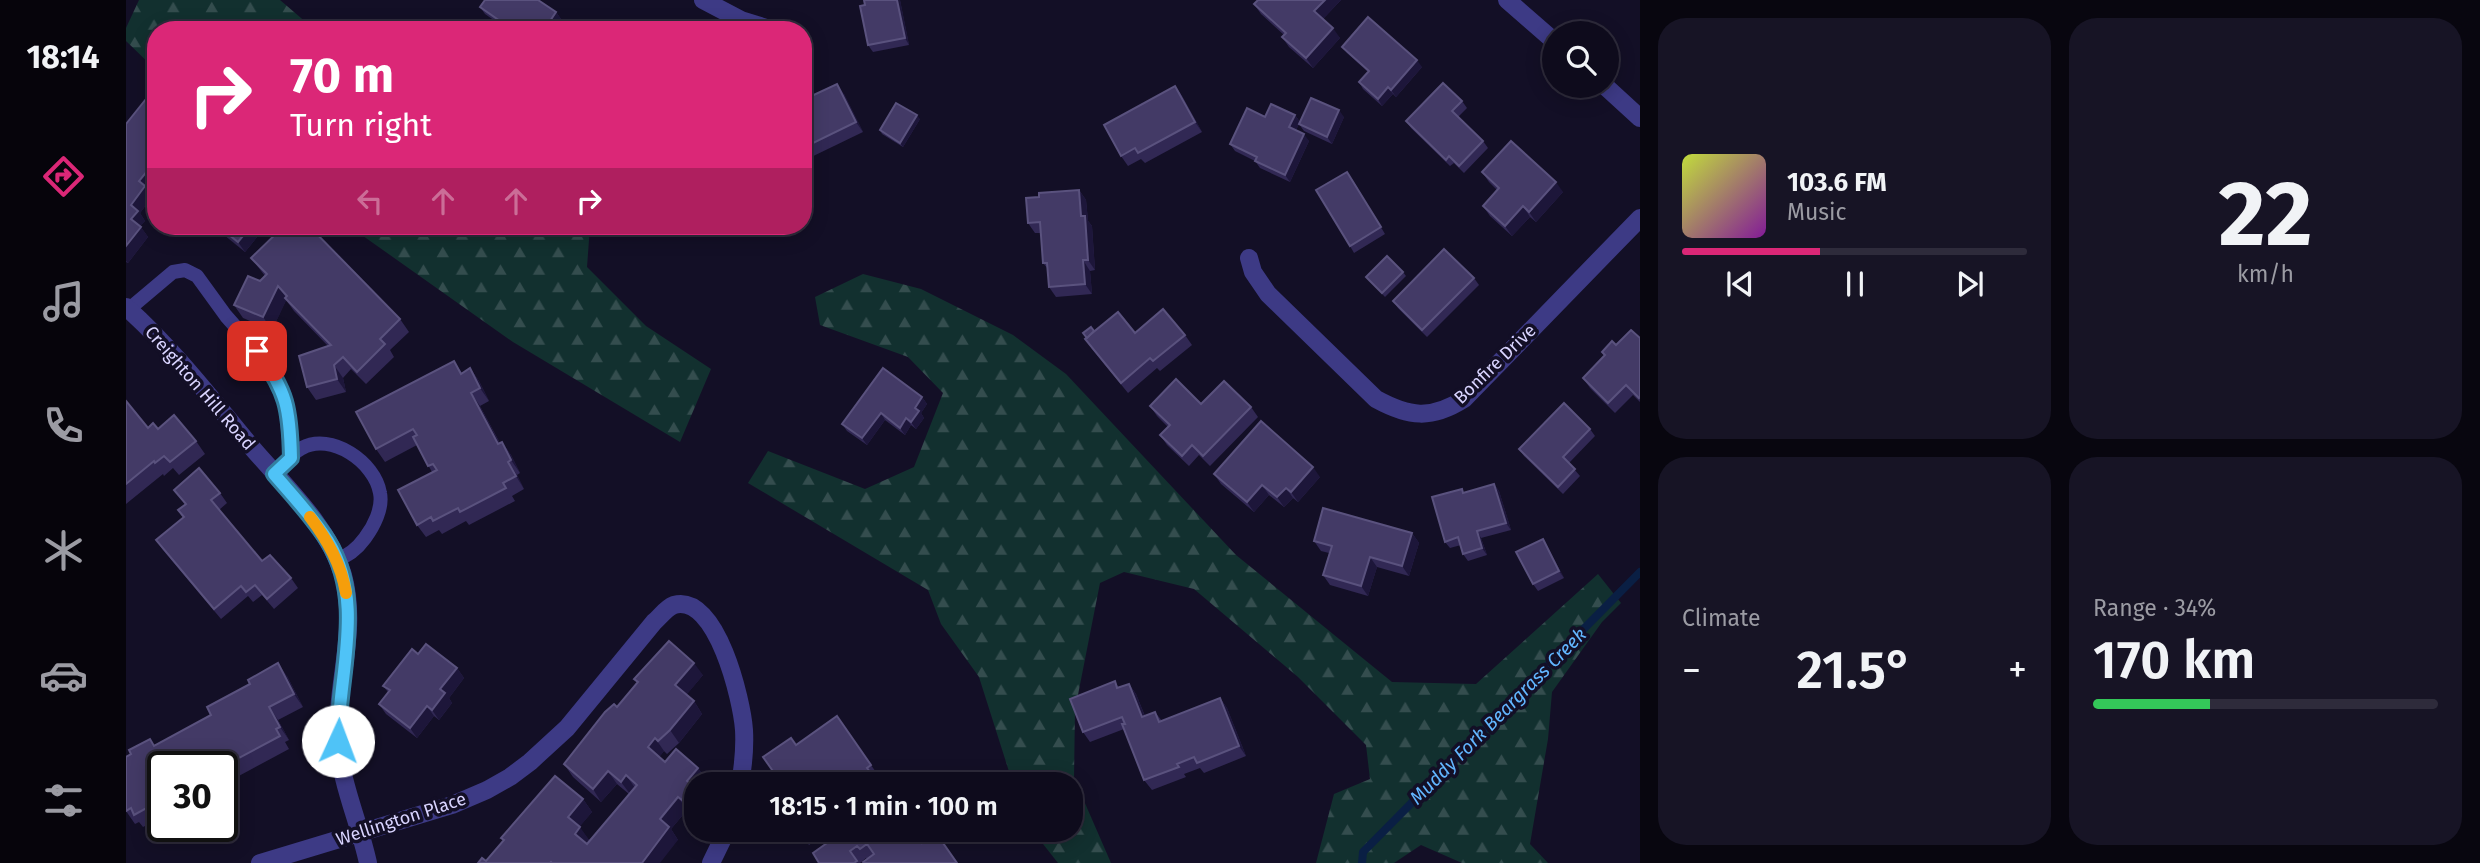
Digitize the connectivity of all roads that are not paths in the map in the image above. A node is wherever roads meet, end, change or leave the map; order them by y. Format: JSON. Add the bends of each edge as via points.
{"nodes":[{"id":1,"x":703,"y":0,"type":"edge"},
{"id":2,"x":1507,"y":0,"type":"edge"},
{"id":3,"x":744,"y":21,"type":"edge"},
{"id":4,"x":1542,"y":31,"type":"edge"},
{"id":5,"x":1618,"y":98,"type":"edge"},
{"id":6,"x":1640,"y":118,"type":"edge"},
{"id":7,"x":1640,"y":218,"type":"edge"},
{"id":8,"x":1249,"y":258,"type":"dead end"},
{"id":9,"x":127,"y":309,"type":"edge"},
{"id":10,"x":291,"y":458,"type":"junction"},
{"id":11,"x":274,"y":474,"type":"junction"},
{"id":12,"x":336,"y":560,"type":"junction"},
{"id":13,"x":741,"y":772,"type":"edge"},
{"id":14,"x":359,"y":832,"type":"junction"},
{"id":15,"x":721,"y":842,"type":"edge"},
{"id":16,"x":260,"y":863,"type":"edge"},
{"id":17,"x":369,"y":863,"type":"edge"},
{"id":18,"x":711,"y":863,"type":"edge"}],
"edges":[{"from":1,"to":3,"type":"street"},
{"from":2,"to":4,"type":"street"},
{"from":5,"to":6,"type":"street"},
{"from":7,"to":8,"type":"street","name":"Bonfire Drive","via":[[1464,399],[1433,413],[1398,411],[1376,400],[1268,294]]},
{"from":9,"to":10,"type":"lane","via":[[173,272],[185,270],[197,276],[274,374],[289,418]]},
{"from":9,"to":11,"type":"street","name":"Creighton Hill Road","via":[[193,377]]},
{"from":10,"to":11,"type":"lane"},
{"from":10,"to":12,"type":"lane","via":[[302,448],[332,445],[374,475],[380,493],[376,518],[360,545]]},
{"from":11,"to":12,"type":"street","name":"Creighton Hill Road","via":[[328,541]]},
{"from":12,"to":14,"type":"street","name":"Creighton Hill Road","via":[[349,609],[338,741]]},
{"from":13,"to":14,"type":"street","name":"Wellington Place","via":[[744,730],[737,687],[722,646],[705,618],[690,605],[677,604],[654,622],[567,728],[510,777],[452,805]]},
{"from":14,"to":16,"type":"street","name":"Wellington Place"},
{"from":14,"to":17,"type":"street","name":"Creighton Hill Road"},
{"from":15,"to":18,"type":"street"}]}
